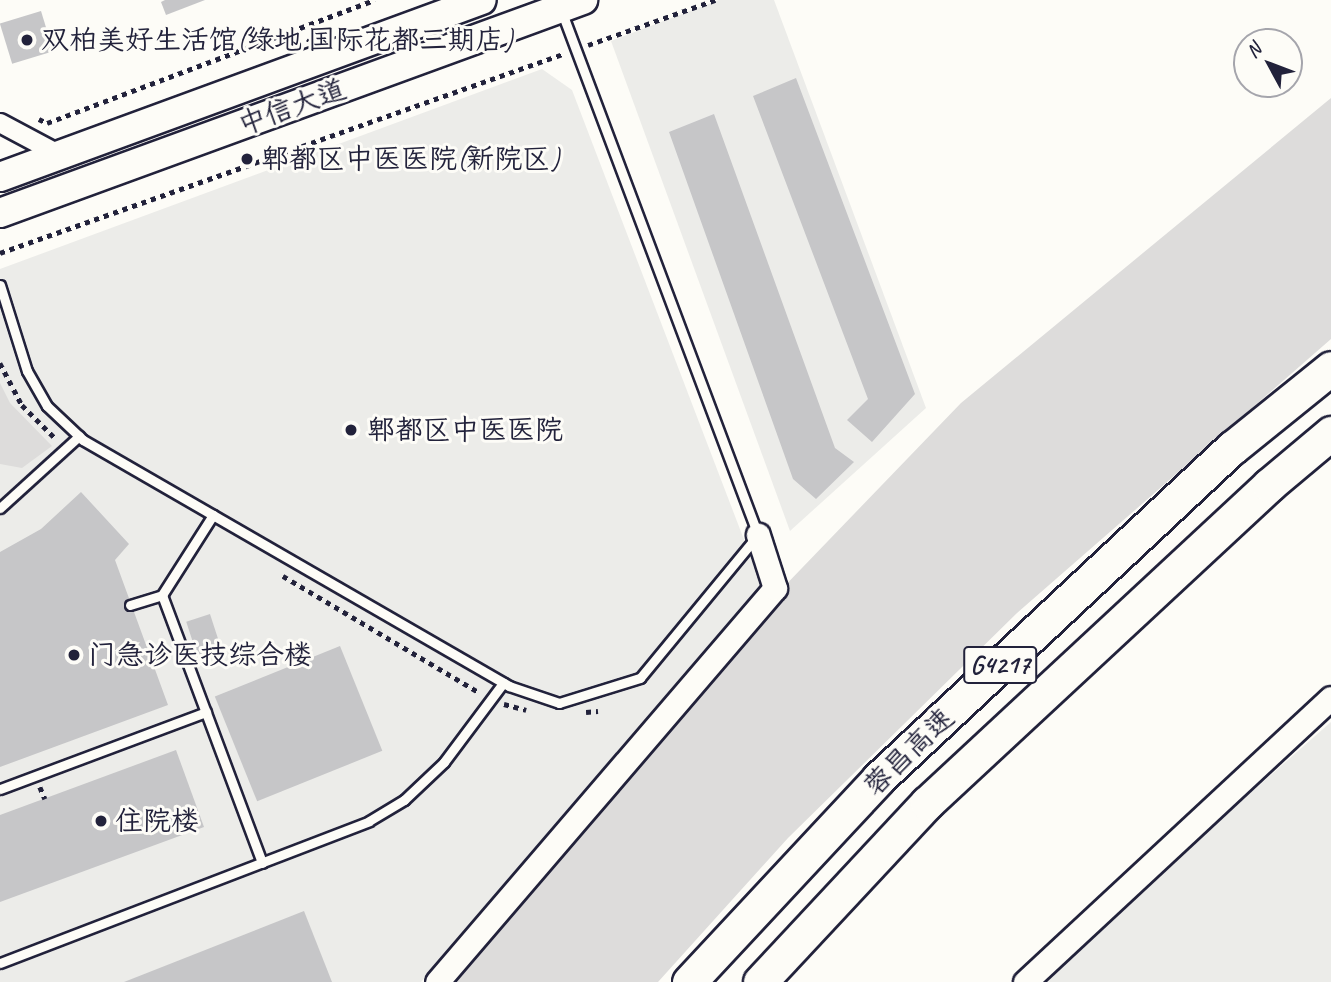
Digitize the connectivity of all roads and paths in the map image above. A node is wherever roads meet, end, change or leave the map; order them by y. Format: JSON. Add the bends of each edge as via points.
{"nodes":[{"id":1,"x":375,"y":0,"type":"edge"},
{"id":2,"x":482,"y":0,"type":"edge"},
{"id":3,"x":716,"y":0,"type":"edge"},
{"id":4,"x":572,"y":4,"type":"edge"},
{"id":5,"x":576,"y":50,"type":"junction"},
{"id":6,"x":36,"y":118,"type":"dead end"},
{"id":7,"x":0,"y":123,"type":"edge"},
{"id":8,"x":60,"y":155,"type":"junction"},
{"id":9,"x":0,"y":177,"type":"edge"},
{"id":10,"x":0,"y":213,"type":"edge"},
{"id":11,"x":0,"y":253,"type":"edge"},
{"id":12,"x":0,"y":285,"type":"edge"},
{"id":13,"x":1331,"y":368,"type":"edge"},
{"id":14,"x":1331,"y":433,"type":"edge"},
{"id":15,"x":79,"y":436,"type":"junction"},
{"id":16,"x":0,"y":508,"type":"edge"},
{"id":17,"x":213,"y":515,"type":"junction"},
{"id":18,"x":758,"y":535,"type":"junction"},
{"id":19,"x":162,"y":594,"type":"junction"},
{"id":20,"x":130,"y":605,"type":"dead end"},
{"id":21,"x":503,"y":683,"type":"junction"},
{"id":22,"x":1331,"y":698,"type":"edge"},
{"id":23,"x":206,"y":712,"type":"junction"},
{"id":24,"x":0,"y":789,"type":"edge"},
{"id":25,"x":262,"y":863,"type":"junction"},
{"id":26,"x":0,"y":963,"type":"edge"},
{"id":27,"x":436,"y":982,"type":"edge"},
{"id":28,"x":688,"y":982,"type":"edge"},
{"id":29,"x":760,"y":982,"type":"edge"},
{"id":30,"x":1024,"y":982,"type":"edge"}],
"edges":[{"from":1,"to":6,"type":"path","via":[[47,123]]},
{"from":2,"to":8,"type":"main road","name":"中信大道"},
{"from":3,"to":5,"type":"path"},
{"from":4,"to":5,"type":"lane"},
{"from":4,"to":10,"type":"main road","name":"中信大道"},
{"from":5,"to":11,"type":"path"},
{"from":5,"to":18,"type":"lane"},
{"from":7,"to":8,"type":"street"},
{"from":8,"to":9,"type":"main road","name":"中信大道"},
{"from":12,"to":15,"type":"lane","via":[[27,371],[47,406]]},
{"from":13,"to":28,"type":"highway","name":"蓉昌高速","number":"G4217","via":[[1232,448],[878,779]]},
{"from":14,"to":29,"type":"highway","name":"蓉昌高速","number":"G4217","via":[[1269,485],[927,803]]},
{"from":15,"to":16,"type":"lane"},
{"from":15,"to":17,"type":"lane"},
{"from":17,"to":19,"type":"lane"},
{"from":17,"to":21,"type":"lane"},
{"from":18,"to":21,"type":"lane","via":[[640,678],[559,702]]},
{"from":18,"to":27,"type":"street","via":[[775,588]]},
{"from":19,"to":20,"type":"lane"},
{"from":19,"to":23,"type":"lane"},
{"from":21,"to":25,"type":"lane","via":[[444,762],[404,800],[369,821]]},
{"from":22,"to":30,"type":"street"},
{"from":23,"to":24,"type":"lane"},
{"from":23,"to":25,"type":"lane"},
{"from":25,"to":26,"type":"lane"}]}
